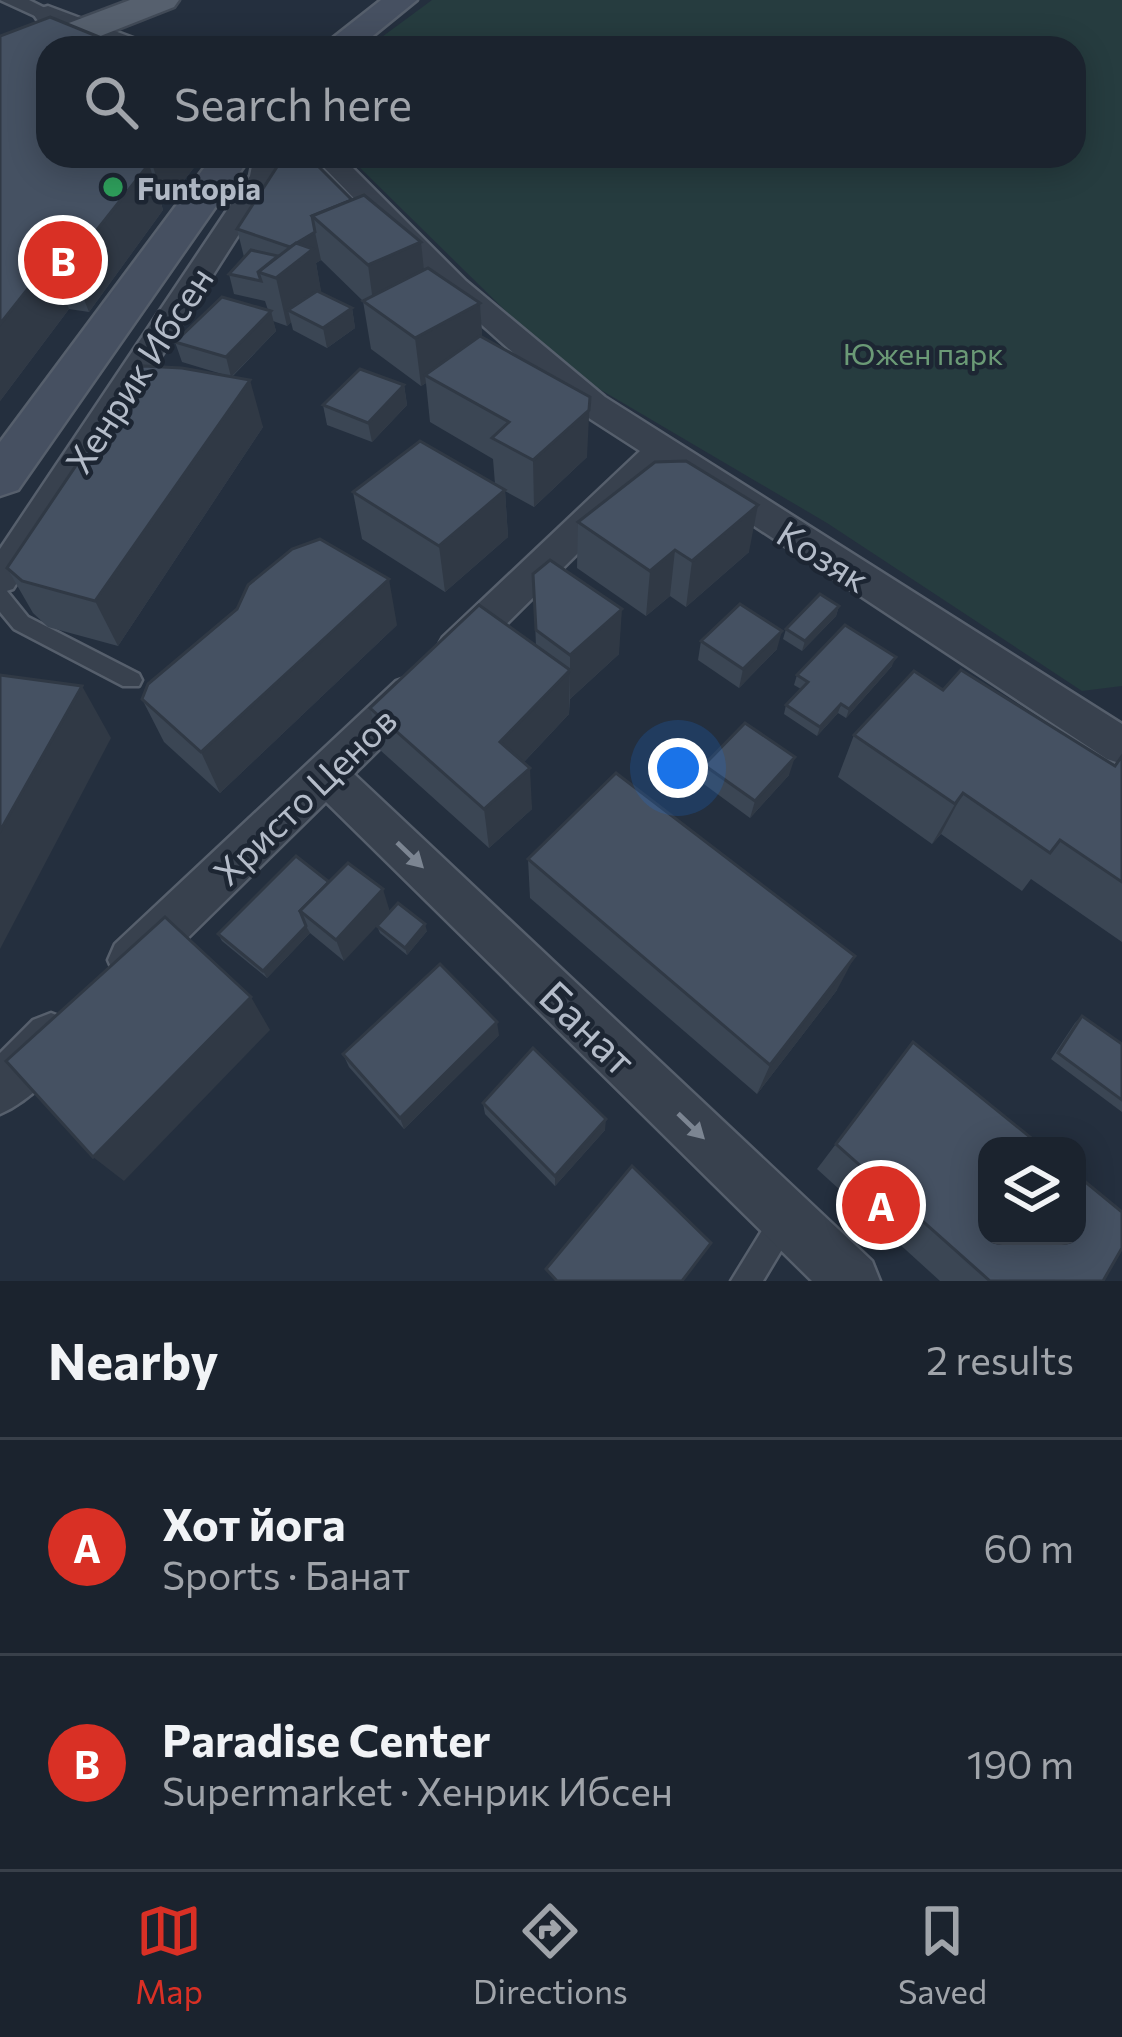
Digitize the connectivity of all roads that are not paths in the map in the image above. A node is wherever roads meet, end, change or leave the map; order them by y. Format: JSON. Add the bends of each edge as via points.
{"nodes":[{"id":1,"x":10,"y":0,"type":"edge"},
{"id":2,"x":162,"y":0,"type":"edge"},
{"id":3,"x":401,"y":0,"type":"edge"},
{"id":4,"x":48,"y":15,"type":"junction"},
{"id":5,"x":86,"y":15,"type":"edge"},
{"id":6,"x":0,"y":33,"type":"edge"},
{"id":7,"x":48,"y":36,"type":"edge"},
{"id":8,"x":116,"y":36,"type":"edge"},
{"id":9,"x":353,"y":36,"type":"edge"},
{"id":10,"x":36,"y":42,"type":"edge"},
{"id":11,"x":0,"y":62,"type":"edge"},
{"id":12,"x":223,"y":168,"type":"edge"},
{"id":13,"x":265,"y":168,"type":"edge"},
{"id":14,"x":338,"y":168,"type":"edge"},
{"id":15,"x":660,"y":452,"type":"junction"},
{"id":16,"x":0,"y":478,"type":"edge"},
{"id":17,"x":0,"y":579,"type":"edge"},
{"id":18,"x":0,"y":597,"type":"edge"},
{"id":19,"x":131,"y":680,"type":"dead end"},
{"id":20,"x":1122,"y":746,"type":"edge"},
{"id":21,"x":326,"y":774,"type":"junction"},
{"id":22,"x":0,"y":1088,"type":"edge"},
{"id":23,"x":786,"y":1217,"type":"junction"},
{"id":24,"x":746,"y":1281,"type":"edge"},
{"id":25,"x":852,"y":1281,"type":"edge"}],
"edges":[{"from":1,"to":4,"type":"street"},
{"from":2,"to":5,"type":"main road"},
{"from":3,"to":9,"type":"main road"},
{"from":4,"to":5,"type":"main road"},
{"from":4,"to":6,"type":"main road"},
{"from":5,"to":7,"type":"main road"},
{"from":5,"to":8,"type":"street"},
{"from":10,"to":11,"type":"main road"},
{"from":12,"to":16,"type":"main road","name":"Хенрик Ибсен"},
{"from":13,"to":17,"type":"street","name":"Хенрик Ибсен"},
{"from":14,"to":15,"type":"street","name":"Козяк","via":[[535,358]]},
{"from":15,"to":20,"type":"street","name":"Козяк"},
{"from":15,"to":21,"type":"street","name":"Христо Ценов"},
{"from":18,"to":19,"type":"lane","via":[[21,623]]},
{"from":21,"to":22,"type":"street","name":"Христо Ценов"},
{"from":21,"to":23,"type":"street","name":"Банат","one_way":true},
{"from":23,"to":24,"type":"lane"},
{"from":23,"to":25,"type":"street","name":"Банат"}]}
